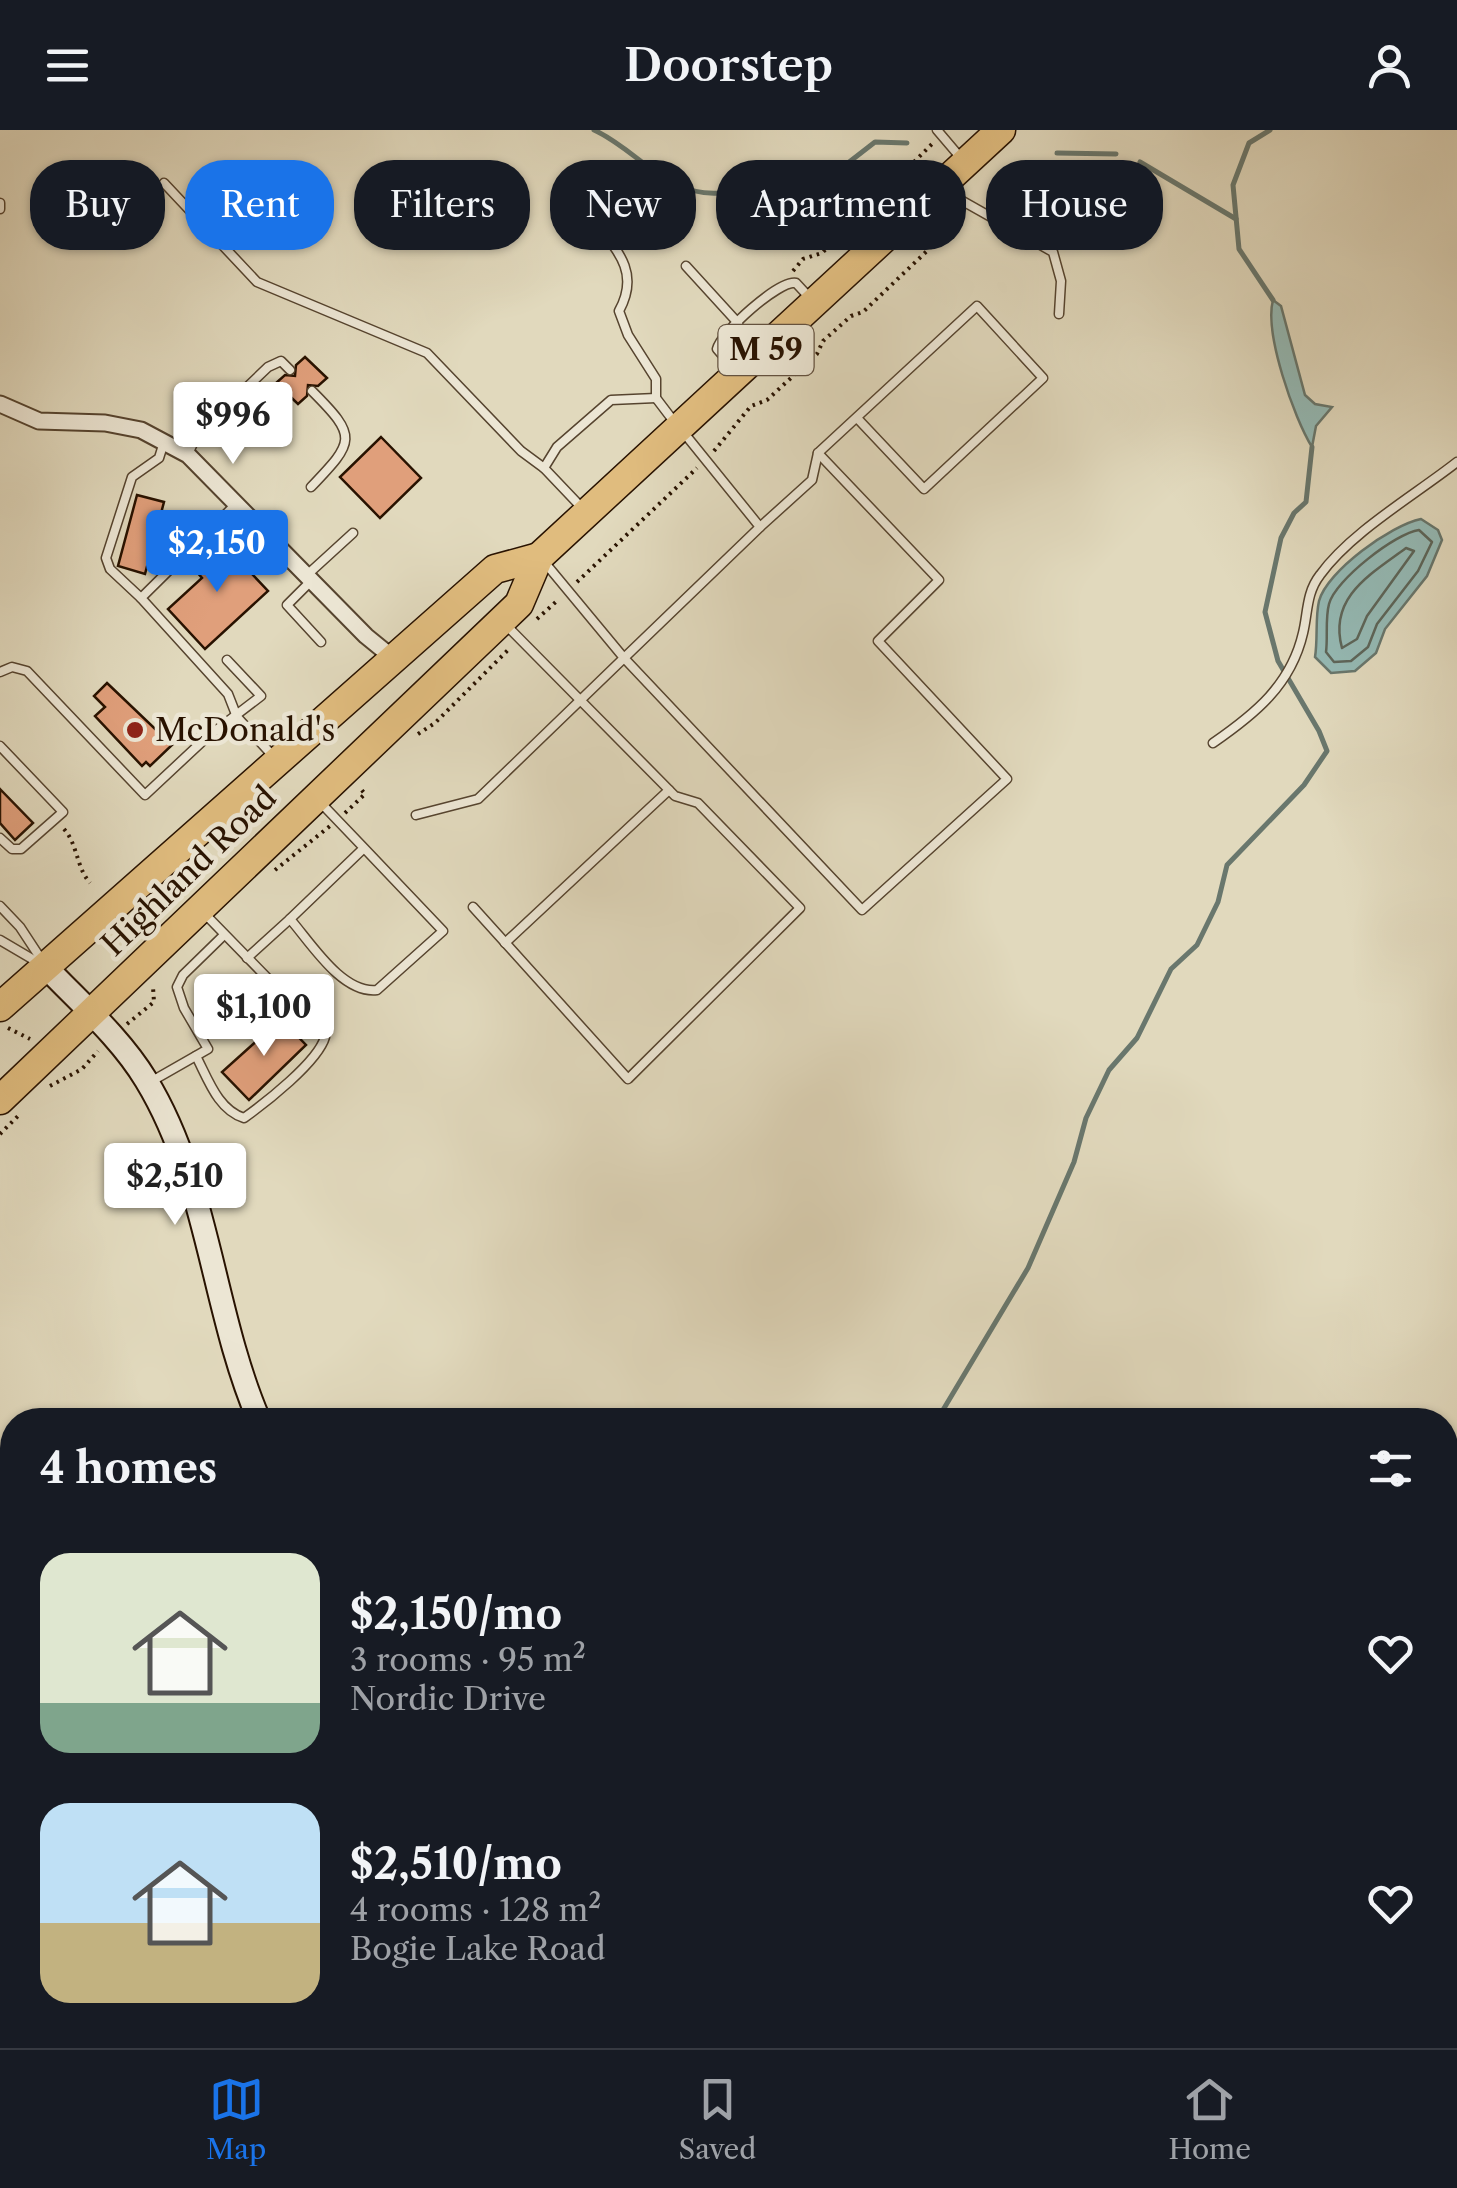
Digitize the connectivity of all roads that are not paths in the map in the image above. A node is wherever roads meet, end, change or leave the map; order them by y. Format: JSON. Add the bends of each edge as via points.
{"nodes":[{"id":1,"x":939,"y":132,"type":"edge"},
{"id":2,"x":990,"y":133,"type":"edge"},
{"id":3,"x":963,"y":160,"type":"edge"},
{"id":4,"x":966,"y":164,"type":"edge"},
{"id":5,"x":165,"y":184,"type":"edge"},
{"id":6,"x":966,"y":203,"type":"edge"},
{"id":7,"x":617,"y":250,"type":"edge"},
{"id":8,"x":874,"y":250,"type":"edge"},
{"id":9,"x":686,"y":266,"type":"dead end"},
{"id":10,"x":816,"y":304,"type":"junction"},
{"id":11,"x":1059,"y":314,"type":"dead end"},
{"id":12,"x":738,"y":323,"type":"junction"},
{"id":13,"x":290,"y":370,"type":"dead end"},
{"id":14,"x":738,"y":375,"type":"junction"},
{"id":15,"x":312,"y":391,"type":"dead end"},
{"id":16,"x":656,"y":398,"type":"junction"},
{"id":17,"x":0,"y":404,"type":"edge"},
{"id":18,"x":856,"y":418,"type":"junction"},
{"id":19,"x":680,"y":429,"type":"junction"},
{"id":20,"x":164,"y":442,"type":"junction"},
{"id":21,"x":818,"y":453,"type":"junction"},
{"id":22,"x":188,"y":455,"type":"junction"},
{"id":23,"x":1457,"y":462,"type":"edge"},
{"id":24,"x":544,"y":468,"type":"junction"},
{"id":25,"x":311,"y":487,"type":"dead end"},
{"id":26,"x":238,"y":503,"type":"junction"},
{"id":27,"x":587,"y":513,"type":"junction"},
{"id":28,"x":760,"y":527,"type":"junction"},
{"id":29,"x":352,"y":533,"type":"dead end"},
{"id":30,"x":539,"y":557,"type":"junction"},
{"id":31,"x":310,"y":577,"type":"junction"},
{"id":32,"x":141,"y":598,"type":"junction"},
{"id":33,"x":510,"y":629,"type":"junction"},
{"id":34,"x":322,"y":642,"type":"dead end"},
{"id":35,"x":393,"y":658,"type":"junction"},
{"id":36,"x":624,"y":658,"type":"junction"},
{"id":37,"x":227,"y":660,"type":"dead end"},
{"id":38,"x":0,"y":672,"type":"edge"},
{"id":39,"x":419,"y":700,"type":"junction"},
{"id":40,"x":582,"y":702,"type":"junction"},
{"id":41,"x":237,"y":716,"type":"junction"},
{"id":42,"x":1213,"y":743,"type":"dead end"},
{"id":43,"x":0,"y":746,"type":"edge"},
{"id":44,"x":277,"y":760,"type":"junction"},
{"id":45,"x":669,"y":790,"type":"junction"},
{"id":46,"x":316,"y":798,"type":"junction"},
{"id":47,"x":416,"y":815,"type":"dead end"},
{"id":48,"x":0,"y":838,"type":"edge"},
{"id":49,"x":364,"y":848,"type":"junction"},
{"id":50,"x":0,"y":906,"type":"edge"},
{"id":51,"x":473,"y":907,"type":"dead end"},
{"id":52,"x":200,"y":909,"type":"junction"},
{"id":53,"x":290,"y":919,"type":"junction"},
{"id":54,"x":224,"y":935,"type":"junction"},
{"id":55,"x":0,"y":940,"type":"edge"},
{"id":56,"x":505,"y":943,"type":"junction"},
{"id":57,"x":247,"y":958,"type":"junction"},
{"id":58,"x":45,"y":966,"type":"junction"},
{"id":59,"x":0,"y":1007,"type":"edge"},
{"id":60,"x":90,"y":1014,"type":"junction"},
{"id":61,"x":196,"y":1056,"type":"junction"},
{"id":62,"x":148,"y":1083,"type":"junction"},
{"id":63,"x":13,"y":1104,"type":"edge"},
{"id":64,"x":254,"y":1408,"type":"edge"}],
"edges":[{"from":1,"to":3,"type":"lane"},
{"from":2,"to":4,"type":"highway","name":"Highland Road","number":"M 59"},
{"from":5,"to":24,"type":"lane","via":[[257,282],[427,354]]},
{"from":6,"to":11,"type":"lane","via":[[1053,252],[1061,281]]},
{"from":7,"to":16,"type":"lane","via":[[630,291],[619,311],[656,379]]},
{"from":8,"to":10,"type":"highway","name":"Highland Road","number":"M 59"},
{"from":9,"to":12,"type":"lane"},
{"from":10,"to":12,"type":"lane","via":[[790,281]]},
{"from":10,"to":14,"type":"highway","name":"Highland Road","number":"M 59"},
{"from":12,"to":14,"type":"lane","via":[[716,350]]},
{"from":13,"to":22,"type":"lane","via":[[281,362],[268,367],[198,436]]},
{"from":14,"to":19,"type":"highway","name":"Highland Road","number":"M 59"},
{"from":15,"to":25,"type":"lane","via":[[342,422],[346,439],[342,455]]},
{"from":16,"to":19,"type":"lane"},
{"from":16,"to":24,"type":"lane","via":[[611,400],[557,447]]},
{"from":17,"to":20,"type":"street","via":[[39,421],[141,430]]},
{"from":18,"to":18,"type":"lane","via":[[977,306],[1043,378],[924,488]]},
{"from":18,"to":21,"type":"lane"},
{"from":19,"to":27,"type":"highway","name":"Highland Road","number":"M 59"},
{"from":19,"to":28,"type":"lane"},
{"from":20,"to":22,"type":"street"},
{"from":20,"to":32,"type":"lane","via":[[159,458],[132,477],[106,558]]},
{"from":21,"to":28,"type":"lane","via":[[812,480]]},
{"from":21,"to":36,"type":"lane","via":[[939,580],[878,641],[1006,779],[862,910]]},
{"from":22,"to":26,"type":"street"},
{"from":23,"to":42,"type":"lane","via":[[1319,576],[1298,656],[1281,686]]},
{"from":24,"to":27,"type":"lane"},
{"from":26,"to":31,"type":"street"},
{"from":26,"to":32,"type":"lane"},
{"from":27,"to":30,"type":"highway","name":"Highland Road","number":"M 59"},
{"from":28,"to":36,"type":"lane"},
{"from":29,"to":31,"type":"lane"},
{"from":30,"to":33,"type":"highway","name":"Highland Road","number":"M 59"},
{"from":30,"to":35,"type":"highway","name":"Highland Road","number":"M 59","via":[[495,569]]},
{"from":30,"to":36,"type":"lane"},
{"from":31,"to":34,"type":"lane","via":[[287,605]]},
{"from":31,"to":35,"type":"street"},
{"from":32,"to":41,"type":"lane","via":[[228,694]]},
{"from":33,"to":39,"type":"highway","name":"Highland Road","number":"M 59"},
{"from":33,"to":40,"type":"lane"},
{"from":35,"to":39,"type":"highway","via":[[412,669]]},
{"from":35,"to":44,"type":"highway","name":"Highland Road","number":"M 59"},
{"from":36,"to":40,"type":"lane"},
{"from":37,"to":41,"type":"lane","via":[[261,696]]},
{"from":38,"to":41,"type":"lane","via":[[19,668],[39,682],[145,795]]},
{"from":39,"to":46,"type":"highway","name":"Highland Road","number":"M 59"},
{"from":40,"to":45,"type":"lane"},
{"from":40,"to":47,"type":"lane","via":[[478,799]]},
{"from":41,"to":44,"type":"lane"},
{"from":43,"to":48,"type":"lane","via":[[63,812],[20,849]]},
{"from":44,"to":58,"type":"highway","name":"Highland Road","number":"M 59"},
{"from":45,"to":56,"type":"lane"},
{"from":45,"to":56,"type":"lane","via":[[698,803],[800,908],[628,1079]]},
{"from":46,"to":49,"type":"lane"},
{"from":46,"to":52,"type":"highway","name":"Highland Road","number":"M 59"},
{"from":49,"to":53,"type":"lane"},
{"from":49,"to":53,"type":"lane","via":[[443,931],[377,990],[364,992]]},
{"from":50,"to":58,"type":"lane"},
{"from":51,"to":56,"type":"lane"},
{"from":52,"to":54,"type":"lane"},
{"from":52,"to":60,"type":"highway","name":"Highland Road","number":"M 59"},
{"from":53,"to":57,"type":"lane"},
{"from":54,"to":57,"type":"lane"},
{"from":54,"to":61,"type":"lane","via":[[178,980],[178,996],[208,1044]]},
{"from":55,"to":58,"type":"lane"},
{"from":57,"to":61,"type":"lane","via":[[324,1037],[323,1045],[244,1118],[228,1111]]},
{"from":58,"to":59,"type":"highway","name":"Highland Road","number":"M 59"},
{"from":58,"to":60,"type":"main road"},
{"from":60,"to":62,"type":"main road"},
{"from":60,"to":63,"type":"highway","name":"Highland Road","number":"M 59"},
{"from":61,"to":62,"type":"lane"},
{"from":62,"to":64,"type":"main road","via":[[185,1170]]}]}
